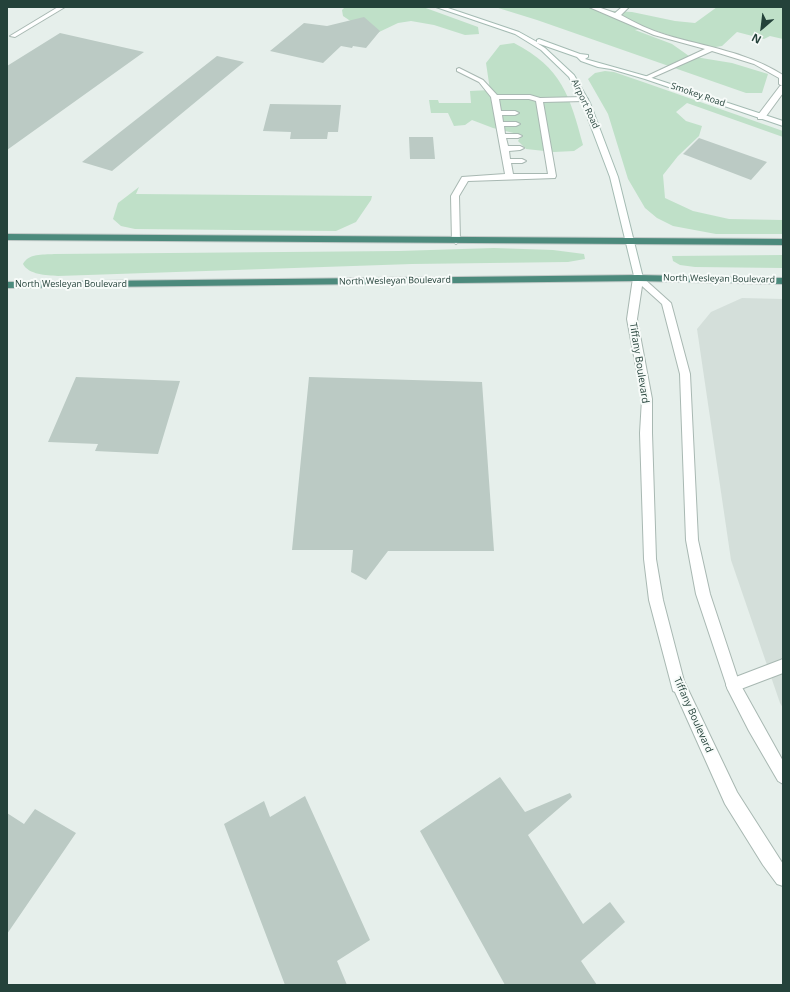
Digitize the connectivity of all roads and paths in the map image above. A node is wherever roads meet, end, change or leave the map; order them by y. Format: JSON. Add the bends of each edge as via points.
{"nodes":[{"id":1,"x":62,"y":7,"type":"edge"},
{"id":2,"x":439,"y":7,"type":"edge"},
{"id":3,"x":592,"y":7,"type":"edge"},
{"id":4,"x":626,"y":7,"type":"edge"},
{"id":5,"x":617,"y":16,"type":"junction"},
{"id":6,"x":516,"y":33,"type":"junction"},
{"id":7,"x":13,"y":36,"type":"dead end"},
{"id":8,"x":710,"y":49,"type":"junction"},
{"id":9,"x":459,"y":70,"type":"dead end"},
{"id":10,"x":647,"y":78,"type":"junction"},
{"id":11,"x":783,"y":84,"type":"edge"},
{"id":12,"x":783,"y":88,"type":"edge"},
{"id":13,"x":495,"y":98,"type":"junction"},
{"id":14,"x":584,"y":99,"type":"junction"},
{"id":15,"x":539,"y":100,"type":"junction"},
{"id":16,"x":532,"y":112,"type":"dead end"},
{"id":17,"x":541,"y":112,"type":"junction"},
{"id":18,"x":498,"y":113,"type":"junction"},
{"id":19,"x":515,"y":113,"type":"dead end"},
{"id":20,"x":761,"y":117,"type":"junction"},
{"id":21,"x":500,"y":124,"type":"junction"},
{"id":22,"x":516,"y":124,"type":"dead end"},
{"id":23,"x":534,"y":124,"type":"dead end"},
{"id":24,"x":543,"y":124,"type":"junction"},
{"id":25,"x":783,"y":124,"type":"edge"},
{"id":26,"x":502,"y":136,"type":"junction"},
{"id":27,"x":518,"y":136,"type":"dead end"},
{"id":28,"x":535,"y":136,"type":"dead end"},
{"id":29,"x":545,"y":136,"type":"junction"},
{"id":30,"x":520,"y":148,"type":"dead end"},
{"id":31,"x":538,"y":148,"type":"dead end"},
{"id":32,"x":547,"y":148,"type":"junction"},
{"id":33,"x":504,"y":149,"type":"junction"},
{"id":34,"x":507,"y":161,"type":"junction"},
{"id":35,"x":522,"y":161,"type":"dead end"},
{"id":36,"x":509,"y":176,"type":"junction"},
{"id":37,"x":7,"y":237,"type":"edge"},
{"id":38,"x":456,"y":241,"type":"junction"},
{"id":39,"x":631,"y":242,"type":"junction"},
{"id":40,"x":783,"y":242,"type":"edge"},
{"id":41,"x":638,"y":278,"type":"junction"},
{"id":42,"x":783,"y":281,"type":"edge"},
{"id":43,"x":7,"y":285,"type":"edge"},
{"id":44,"x":783,"y":666,"type":"edge"},
{"id":45,"x":733,"y":685,"type":"junction"},
{"id":46,"x":783,"y":776,"type":"edge"},
{"id":47,"x":783,"y":878,"type":"edge"}],
"edges":[{"from":1,"to":7,"type":"main road"},
{"from":2,"to":6,"type":"main road","name":"Airport Road"},
{"from":3,"to":5,"type":"main road"},
{"from":4,"to":5,"type":"main road"},
{"from":5,"to":8,"type":"main road","via":[[637,27]]},
{"from":6,"to":10,"type":"main road","name":"Smokey Road","via":[[600,66]]},
{"from":6,"to":14,"type":"main road","name":"Airport Road","via":[[543,49],[572,76]]},
{"from":8,"to":10,"type":"main road"},
{"from":8,"to":11,"type":"main road","via":[[768,67],[782,77]]},
{"from":9,"to":13,"type":"main road","via":[[481,82]]},
{"from":10,"to":20,"type":"main road","name":"Smokey Road"},
{"from":12,"to":20,"type":"main road"},
{"from":13,"to":15,"type":"main road","via":[[530,97]]},
{"from":13,"to":18,"type":"main road"},
{"from":14,"to":15,"type":"main road"},
{"from":14,"to":39,"type":"main road","name":"Airport Road","via":[[614,177]]},
{"from":15,"to":17,"type":"main road"},
{"from":16,"to":17,"type":"main road"},
{"from":17,"to":24,"type":"main road"},
{"from":18,"to":19,"type":"main road"},
{"from":18,"to":21,"type":"main road"},
{"from":20,"to":25,"type":"main road","name":"Smokey Road"},
{"from":21,"to":22,"type":"main road"},
{"from":21,"to":26,"type":"main road"},
{"from":23,"to":24,"type":"main road"},
{"from":24,"to":29,"type":"main road"},
{"from":26,"to":27,"type":"main road"},
{"from":26,"to":33,"type":"main road"},
{"from":28,"to":29,"type":"main road"},
{"from":29,"to":32,"type":"main road"},
{"from":30,"to":33,"type":"main road"},
{"from":31,"to":32,"type":"main road"},
{"from":32,"to":36,"type":"main road","via":[[545,161],[552,176]]},
{"from":33,"to":34,"type":"main road"},
{"from":34,"to":35,"type":"main road"},
{"from":34,"to":36,"type":"main road"},
{"from":36,"to":38,"type":"main road","via":[[465,179],[455,196]]},
{"from":37,"to":38,"type":"highway"},
{"from":38,"to":39,"type":"highway"},
{"from":39,"to":40,"type":"highway"},
{"from":39,"to":41,"type":"main road","name":"Airport Road"},
{"from":41,"to":42,"type":"highway","name":"North Wesleyan Boulevard"},
{"from":41,"to":43,"type":"highway","name":"North Wesleyan Boulevard"},
{"from":41,"to":45,"type":"main road","via":[[666,303],[685,374],[692,540],[703,594]]},
{"from":41,"to":47,"type":"main road","name":"Tiffany Boulevard","via":[[632,319],[647,399],[650,559],[656,600],[678,686],[731,798]]},
{"from":44,"to":45,"type":"main road"},
{"from":45,"to":46,"type":"main road"}]}
